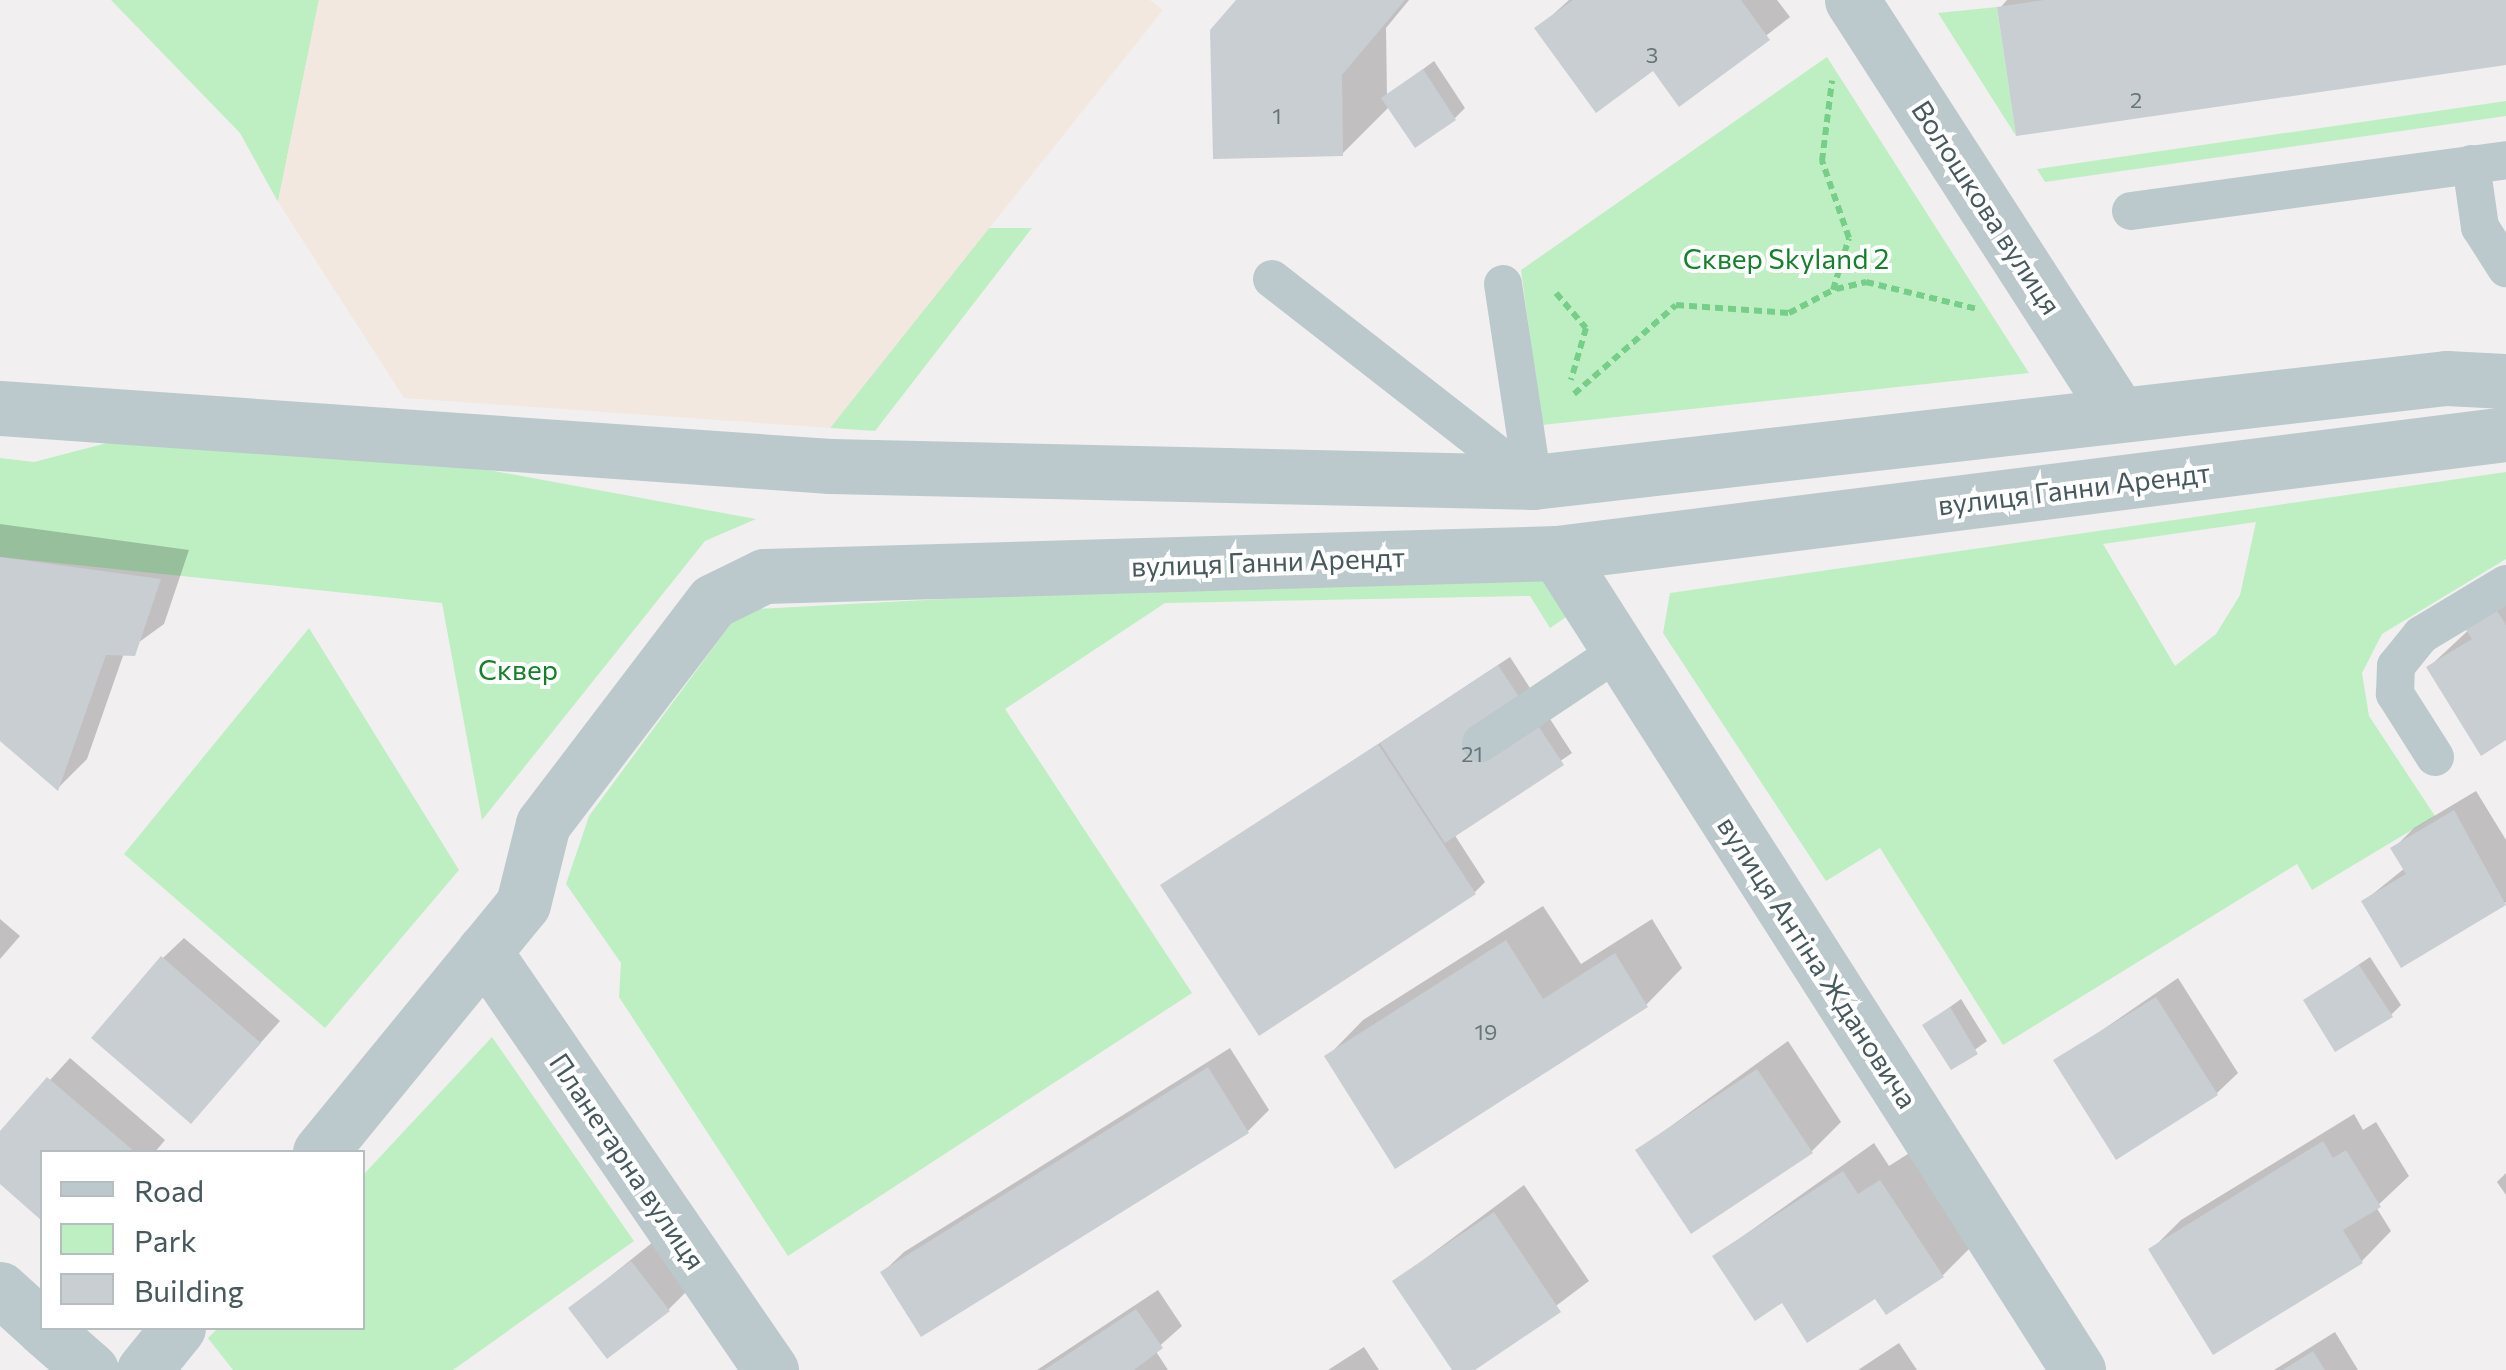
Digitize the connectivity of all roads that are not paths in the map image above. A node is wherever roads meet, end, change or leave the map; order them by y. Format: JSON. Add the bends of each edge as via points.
{"nodes":[{"id":1,"x":1852,"y":0,"type":"edge"},
{"id":2,"x":2488,"y":162,"type":"edge"},
{"id":3,"x":2131,"y":211,"type":"dead end"},
{"id":4,"x":2506,"y":268,"type":"edge"},
{"id":5,"x":1272,"y":279,"type":"dead end"},
{"id":6,"x":1503,"y":284,"type":"dead end"},
{"id":7,"x":2506,"y":380,"type":"edge"},
{"id":8,"x":0,"y":408,"type":"edge"},
{"id":9,"x":2119,"y":415,"type":"junction"},
{"id":10,"x":2506,"y":434,"type":"edge"},
{"id":11,"x":1533,"y":482,"type":"junction"},
{"id":12,"x":1557,"y":553,"type":"junction"},
{"id":13,"x":2506,"y":584,"type":"edge"},
{"id":14,"x":1619,"y":650,"type":"junction"},
{"id":15,"x":1481,"y":742,"type":"dead end"},
{"id":16,"x":2435,"y":758,"type":"dead end"},
{"id":17,"x":484,"y":951,"type":"junction"},
{"id":18,"x":322,"y":1150,"type":"edge"},
{"id":19,"x":0,"y":1289,"type":"edge"},
{"id":20,"x":40,"y":1324,"type":"edge"},
{"id":21,"x":46,"y":1330,"type":"edge"},
{"id":22,"x":176,"y":1330,"type":"edge"},
{"id":23,"x":90,"y":1370,"type":"edge"},
{"id":24,"x":144,"y":1370,"type":"edge"},
{"id":25,"x":771,"y":1370,"type":"edge"},
{"id":26,"x":2078,"y":1370,"type":"edge"}],
"edges":[{"from":1,"to":9,"type":"street","name":"Волошкова вулиця"},
{"from":2,"to":3,"type":"lane"},
{"from":2,"to":4,"type":"lane","via":[[2480,227]]},
{"from":5,"to":11,"type":"lane"},
{"from":6,"to":11,"type":"lane"},
{"from":7,"to":9,"type":"street","via":[[2446,378]]},
{"from":8,"to":11,"type":"street","via":[[830,466]]},
{"from":9,"to":11,"type":"street"},
{"from":10,"to":12,"type":"street","name":"вулиця Ганни Арендт"},
{"from":12,"to":14,"type":"street","name":"вулиця Антіна Ждановича"},
{"from":12,"to":17,"type":"street","name":"вулиця Ганни Арендт","via":[[764,576],[713,601],[543,824],[523,904]]},
{"from":13,"to":16,"type":"lane","via":[[2421,635],[2396,666],[2395,694]]},
{"from":14,"to":15,"type":"lane"},
{"from":14,"to":26,"type":"street","name":"вулиця Антіна Ждановича"},
{"from":17,"to":18,"type":"street","name":"вулиця Ганни Арендт"},
{"from":17,"to":25,"type":"street","name":"Планетарна вулиця"},
{"from":19,"to":20,"type":"street"},
{"from":21,"to":23,"type":"street"},
{"from":22,"to":24,"type":"street"}]}
